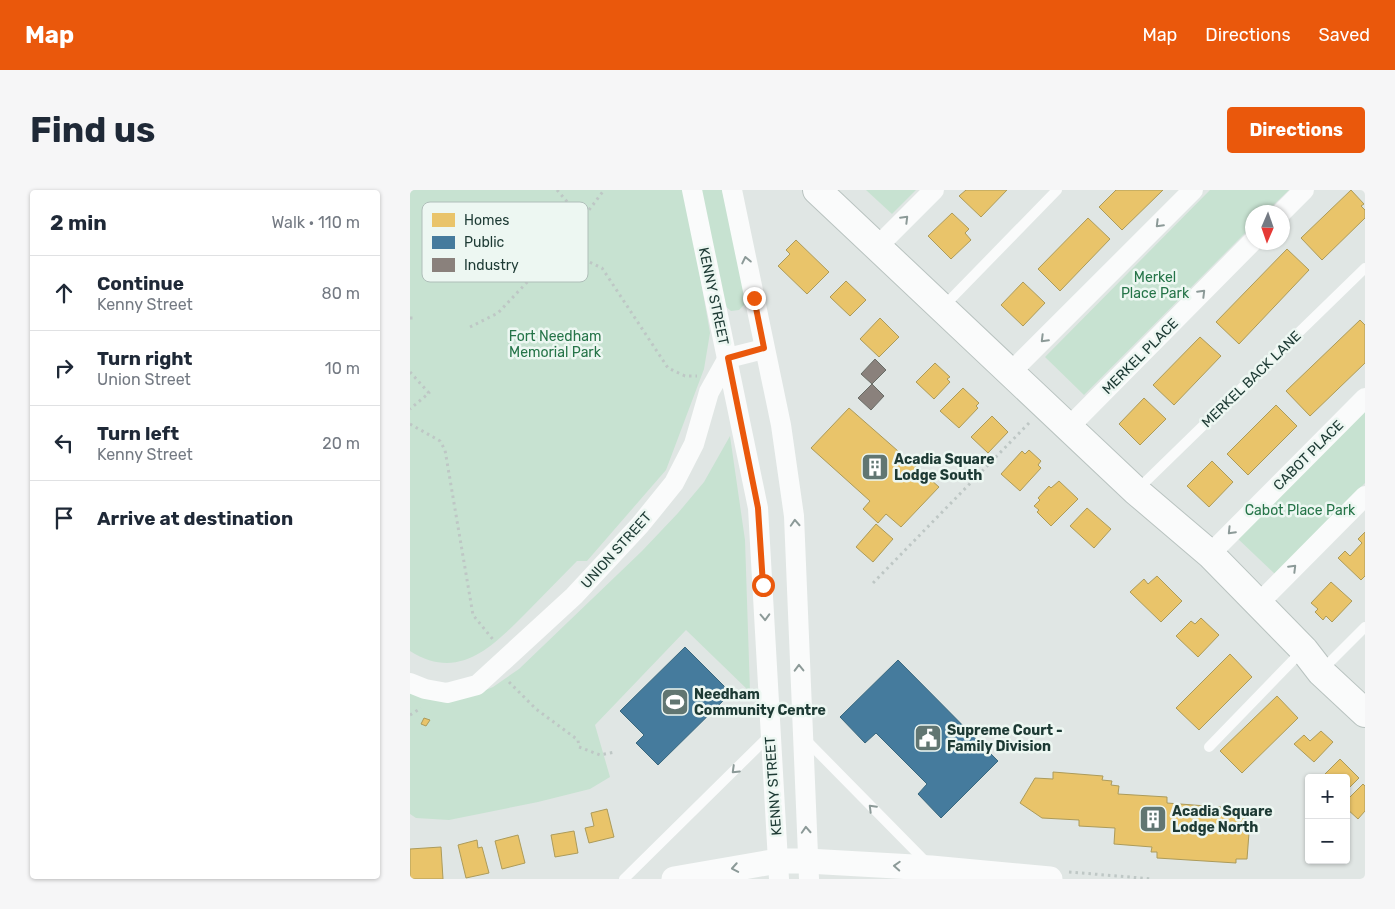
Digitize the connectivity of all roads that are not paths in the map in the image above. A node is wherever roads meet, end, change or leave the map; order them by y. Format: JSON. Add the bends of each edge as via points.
{"nodes":[{"id":1,"x":692,"y":190,"type":"edge"},
{"id":2,"x":732,"y":190,"type":"edge"},
{"id":3,"x":934,"y":190,"type":"edge"},
{"id":4,"x":1058,"y":190,"type":"edge"},
{"id":5,"x":1194,"y":190,"type":"edge"},
{"id":6,"x":1304,"y":190,"type":"edge"},
{"id":7,"x":820,"y":191,"type":"edge"},
{"id":8,"x":1289,"y":205,"type":"edge"},
{"id":9,"x":876,"y":248,"type":"junction"},
{"id":10,"x":1245,"y":249,"type":"edge"},
{"id":11,"x":1365,"y":268,"type":"edge"},
{"id":12,"x":942,"y":309,"type":"junction"},
{"id":13,"x":764,"y":348,"type":"junction"},
{"id":14,"x":728,"y":358,"type":"junction"},
{"id":15,"x":1011,"y":372,"type":"junction"},
{"id":16,"x":1365,"y":398,"type":"edge"},
{"id":17,"x":1069,"y":427,"type":"junction"},
{"id":18,"x":1136,"y":491,"type":"junction"},
{"id":19,"x":1365,"y":496,"type":"edge"},
{"id":20,"x":1210,"y":554,"type":"junction"},
{"id":21,"x":1259,"y":603,"type":"junction"},
{"id":22,"x":1365,"y":627,"type":"edge"},
{"id":23,"x":1304,"y":650,"type":"junction"},
{"id":24,"x":1321,"y":672,"type":"junction"},
{"id":25,"x":410,"y":683,"type":"edge"},
{"id":26,"x":1365,"y":713,"type":"edge"},
{"id":27,"x":770,"y":736,"type":"junction"},
{"id":28,"x":801,"y":736,"type":"junction"},
{"id":29,"x":1209,"y":747,"type":"dead end"},
{"id":30,"x":931,"y":868,"type":"junction"},
{"id":31,"x":779,"y":870,"type":"edge"},
{"id":32,"x":808,"y":870,"type":"edge"},
{"id":33,"x":624,"y":879,"type":"edge"},
{"id":34,"x":674,"y":879,"type":"edge"},
{"id":35,"x":1050,"y":879,"type":"edge"}],
"edges":[{"from":1,"to":14,"type":"street","name":"KENNY STREET"},
{"from":13,"to":2,"type":"street","one_way":true},
{"from":9,"to":3,"type":"street","one_way":true},
{"from":4,"to":12,"type":"lane"},
{"from":5,"to":15,"type":"street","one_way":true},
{"from":6,"to":8,"type":"street"},
{"from":7,"to":9,"type":"main road"},
{"from":9,"to":12,"type":"main road"},
{"from":17,"to":10,"type":"street","name":"MERKEL PLACE","one_way":true},
{"from":11,"to":18,"type":"lane","name":"MERKEL BACK LANE"},
{"from":12,"to":15,"type":"main road"},
{"from":13,"to":14,"type":"street"},
{"from":28,"to":13,"type":"street","one_way":true,"via":[[794,516],[781,425]]},
{"from":14,"to":25,"type":"street","name":"UNION STREET","via":[[709,392],[694,444],[674,483],[574,596],[477,686],[447,693]]},
{"from":14,"to":27,"type":"street","name":"KENNY STREET","one_way":true,"via":[[758,508]]},
{"from":15,"to":17,"type":"main road"},
{"from":16,"to":20,"type":"street","name":"CABOT PLACE","one_way":true},
{"from":17,"to":18,"type":"main road"},
{"from":18,"to":20,"type":"main road"},
{"from":21,"to":19,"type":"street","one_way":true},
{"from":20,"to":21,"type":"main road"},
{"from":21,"to":23,"type":"main road"},
{"from":22,"to":24,"type":"lane"},
{"from":23,"to":24,"type":"main road"},
{"from":23,"to":29,"type":"lane"},
{"from":24,"to":26,"type":"main road"},
{"from":27,"to":28,"type":"street"},
{"from":27,"to":31,"type":"street","name":"KENNY STREET"},
{"from":27,"to":33,"type":"lane","one_way":true},
{"from":30,"to":28,"type":"lane","one_way":true},
{"from":32,"to":28,"type":"street","one_way":true},
{"from":30,"to":32,"type":"street","one_way":true},
{"from":30,"to":35,"type":"street"},
{"from":31,"to":32,"type":"street"},
{"from":31,"to":34,"type":"street","one_way":true}]}
